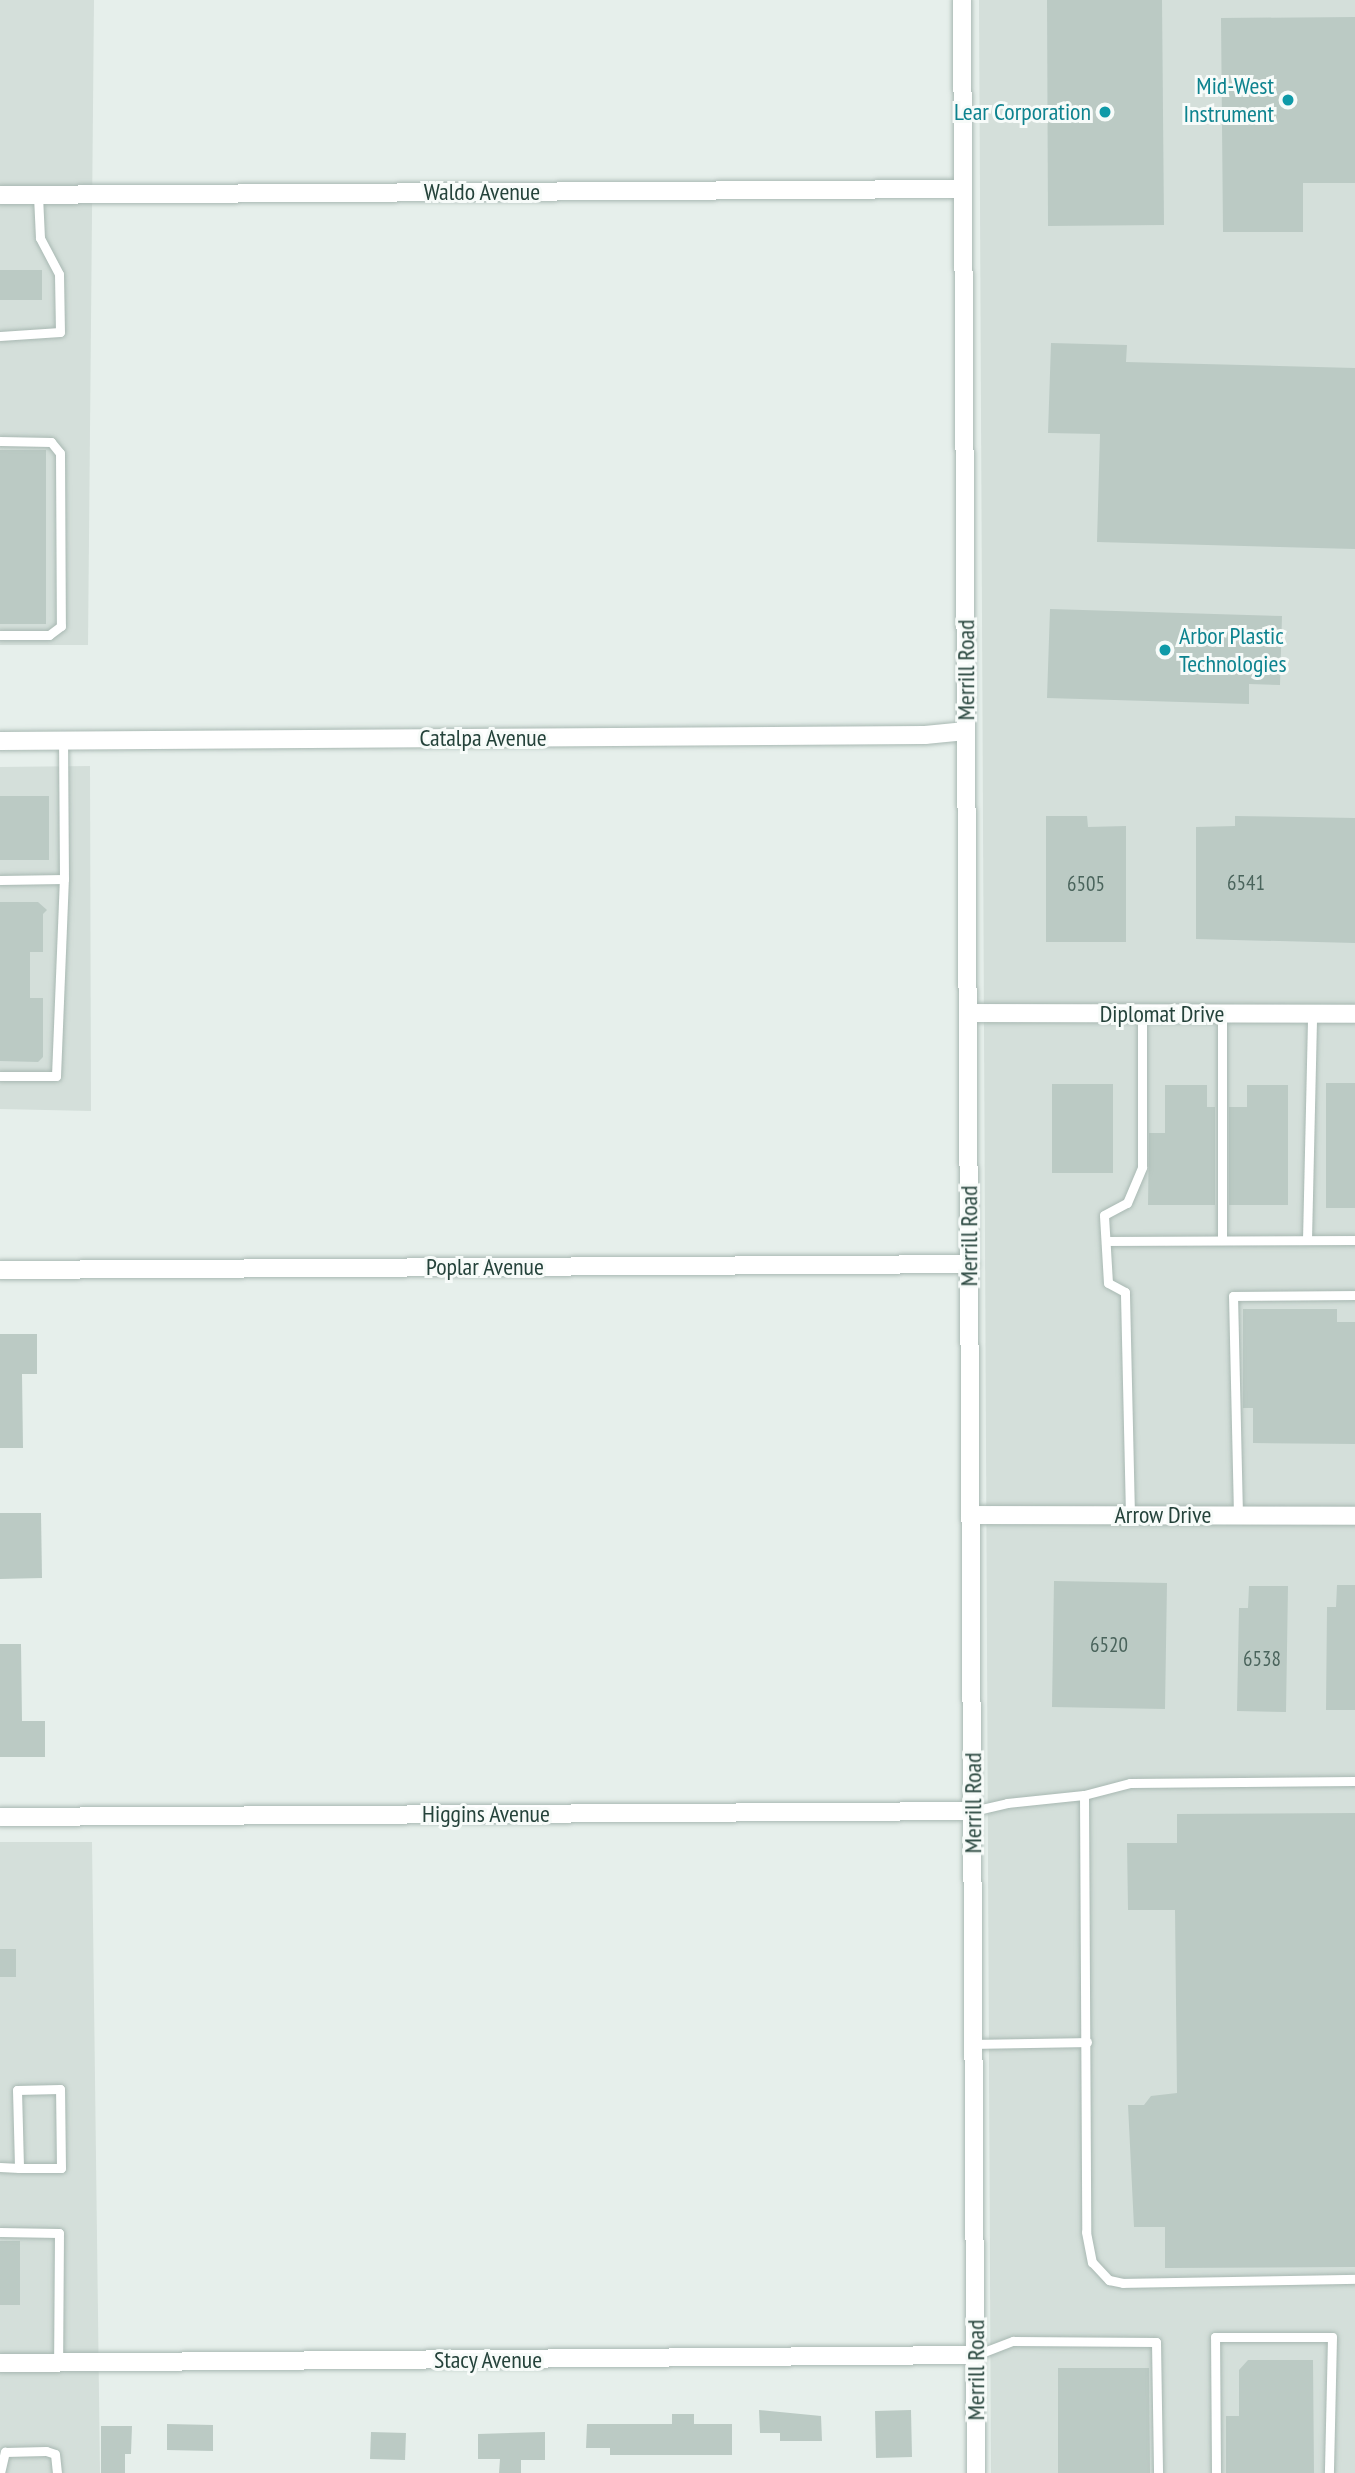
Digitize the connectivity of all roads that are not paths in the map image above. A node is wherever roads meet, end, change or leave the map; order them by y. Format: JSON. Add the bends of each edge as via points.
{"nodes":[{"id":1,"x":962,"y":0,"type":"edge"},
{"id":2,"x":964,"y":189,"type":"junction"},
{"id":3,"x":0,"y":195,"type":"edge"},
{"id":4,"x":38,"y":195,"type":"junction"},
{"id":5,"x":0,"y":336,"type":"edge"},
{"id":6,"x":0,"y":441,"type":"edge"},
{"id":7,"x":0,"y":635,"type":"edge"},
{"id":8,"x":966,"y":731,"type":"junction"},
{"id":9,"x":0,"y":741,"type":"edge"},
{"id":10,"x":63,"y":741,"type":"junction"},
{"id":11,"x":64,"y":879,"type":"junction"},
{"id":12,"x":0,"y":880,"type":"edge"},
{"id":13,"x":968,"y":1013,"type":"junction"},
{"id":14,"x":1142,"y":1014,"type":"junction"},
{"id":15,"x":1222,"y":1014,"type":"junction"},
{"id":16,"x":1312,"y":1014,"type":"junction"},
{"id":17,"x":1355,"y":1014,"type":"edge"},
{"id":18,"x":0,"y":1076,"type":"edge"},
{"id":19,"x":1222,"y":1240,"type":"junction"},
{"id":20,"x":1307,"y":1240,"type":"junction"},
{"id":21,"x":1355,"y":1240,"type":"edge"},
{"id":22,"x":1106,"y":1241,"type":"junction"},
{"id":23,"x":970,"y":1264,"type":"junction"},
{"id":24,"x":0,"y":1270,"type":"edge"},
{"id":25,"x":1355,"y":1296,"type":"edge"},
{"id":26,"x":971,"y":1515,"type":"junction"},
{"id":27,"x":1130,"y":1515,"type":"junction"},
{"id":28,"x":1237,"y":1516,"type":"junction"},
{"id":29,"x":1355,"y":1516,"type":"edge"},
{"id":30,"x":1355,"y":1781,"type":"edge"},
{"id":31,"x":1084,"y":1796,"type":"junction"},
{"id":32,"x":972,"y":1811,"type":"junction"},
{"id":33,"x":0,"y":1817,"type":"edge"},
{"id":34,"x":1087,"y":2042,"type":"junction"},
{"id":35,"x":974,"y":2044,"type":"junction"},
{"id":36,"x":0,"y":2167,"type":"edge"},
{"id":37,"x":19,"y":2168,"type":"junction"},
{"id":38,"x":0,"y":2232,"type":"edge"},
{"id":39,"x":1355,"y":2279,"type":"edge"},
{"id":40,"x":976,"y":2356,"type":"junction"},
{"id":41,"x":0,"y":2363,"type":"edge"},
{"id":42,"x":58,"y":2363,"type":"junction"},
{"id":43,"x":0,"y":2473,"type":"edge"},
{"id":44,"x":57,"y":2473,"type":"edge"},
{"id":45,"x":976,"y":2473,"type":"edge"},
{"id":46,"x":1158,"y":2473,"type":"edge"},
{"id":47,"x":1216,"y":2473,"type":"edge"},
{"id":48,"x":1329,"y":2473,"type":"edge"}],
"edges":[{"from":1,"to":2,"type":"street","name":"Merrill Road"},
{"from":2,"to":4,"type":"street","name":"Waldo Avenue"},
{"from":2,"to":8,"type":"street","name":"Merrill Road"},
{"from":3,"to":4,"type":"street","name":"Waldo Avenue"},
{"from":4,"to":5,"type":"lane","via":[[40,238],[59,274],[60,332]]},
{"from":6,"to":7,"type":"lane","via":[[51,442],[60,453],[61,626],[49,635]]},
{"from":8,"to":10,"type":"street","name":"Catalpa Avenue","via":[[925,735]]},
{"from":8,"to":13,"type":"street","name":"Merrill Road"},
{"from":9,"to":10,"type":"street","name":"Catalpa Avenue"},
{"from":10,"to":11,"type":"lane"},
{"from":11,"to":12,"type":"lane"},
{"from":11,"to":18,"type":"lane","via":[[55,1076]]},
{"from":13,"to":14,"type":"street","name":"Diplomat Drive"},
{"from":13,"to":23,"type":"street","name":"Merrill Road"},
{"from":14,"to":15,"type":"street","name":"Diplomat Drive"},
{"from":14,"to":22,"type":"lane","via":[[1142,1167],[1127,1203],[1104,1215]]},
{"from":15,"to":16,"type":"street","name":"Diplomat Drive"},
{"from":15,"to":19,"type":"lane"},
{"from":16,"to":17,"type":"street","name":"Diplomat Drive"},
{"from":16,"to":20,"type":"lane"},
{"from":19,"to":20,"type":"lane"},
{"from":19,"to":22,"type":"lane"},
{"from":20,"to":21,"type":"lane"},
{"from":22,"to":27,"type":"lane","via":[[1108,1283],[1125,1292]]},
{"from":23,"to":24,"type":"street","name":"Poplar Avenue"},
{"from":23,"to":26,"type":"street","name":"Merrill Road"},
{"from":25,"to":28,"type":"lane","via":[[1233,1296]]},
{"from":26,"to":27,"type":"street","name":"Arrow Drive"},
{"from":26,"to":32,"type":"street","name":"Merrill Road"},
{"from":27,"to":28,"type":"street","name":"Arrow Drive"},
{"from":28,"to":29,"type":"street","name":"Arrow Drive"},
{"from":30,"to":31,"type":"lane","via":[[1178,1779],[1130,1783]]},
{"from":31,"to":32,"type":"lane","via":[[1007,1802]]},
{"from":31,"to":34,"type":"lane"},
{"from":32,"to":33,"type":"street","name":"Higgins Avenue"},
{"from":32,"to":35,"type":"street","name":"Merrill Road"},
{"from":34,"to":35,"type":"lane"},
{"from":34,"to":39,"type":"lane","via":[[1087,2251],[1109,2280]]},
{"from":35,"to":40,"type":"street","name":"Merrill Road"},
{"from":36,"to":37,"type":"lane"},
{"from":37,"to":37,"type":"lane","via":[[61,2168],[60,2089],[17,2090]]},
{"from":38,"to":42,"type":"lane","via":[[59,2233]]},
{"from":40,"to":42,"type":"street","name":"Stacy Avenue"},
{"from":40,"to":45,"type":"street","name":"Merrill Road"},
{"from":40,"to":46,"type":"lane","via":[[1013,2341],[1157,2342]]},
{"from":41,"to":42,"type":"street","name":"Stacy Avenue"},
{"from":43,"to":44,"type":"lane","via":[[1,2454],[10,2451],[51,2452]]},
{"from":47,"to":48,"type":"lane","via":[[1215,2337],[1332,2337]]}]}
